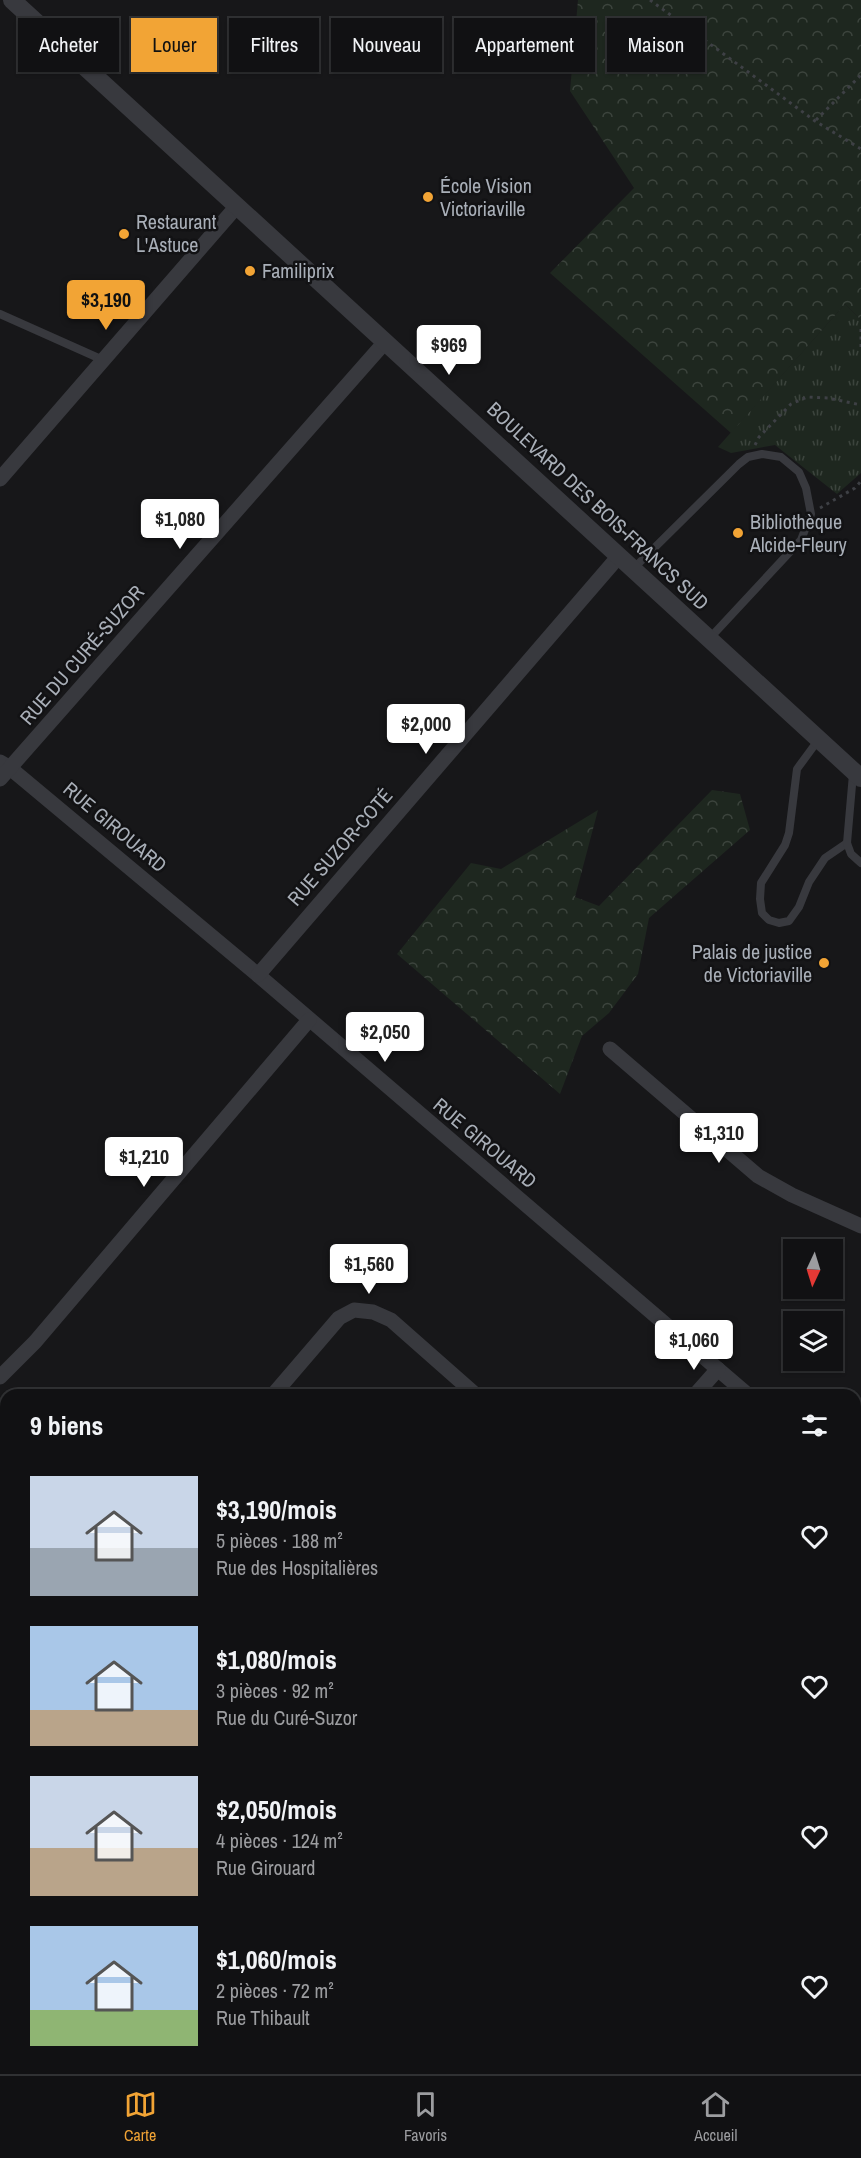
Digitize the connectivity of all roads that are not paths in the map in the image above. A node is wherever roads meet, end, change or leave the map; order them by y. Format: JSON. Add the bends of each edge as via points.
{"nodes":[{"id":1,"x":12,"y":0,"type":"edge"},
{"id":2,"x":237,"y":206,"type":"junction"},
{"id":3,"x":0,"y":314,"type":"edge"},
{"id":4,"x":385,"y":342,"type":"junction"},
{"id":5,"x":103,"y":360,"type":"junction"},
{"id":6,"x":0,"y":479,"type":"edge"},
{"id":7,"x":619,"y":556,"type":"junction"},
{"id":8,"x":633,"y":569,"type":"junction"},
{"id":9,"x":709,"y":639,"type":"junction"},
{"id":10,"x":819,"y":739,"type":"junction"},
{"id":11,"x":3,"y":770,"type":"edge"},
{"id":12,"x":857,"y":774,"type":"edge"},
{"id":13,"x":847,"y":843,"type":"junction"},
{"id":14,"x":861,"y":863,"type":"edge"},
{"id":15,"x":258,"y":975,"type":"junction"},
{"id":16,"x":309,"y":1020,"type":"junction"},
{"id":17,"x":610,"y":1049,"type":"dead end"},
{"id":18,"x":861,"y":1226,"type":"edge"},
{"id":19,"x":718,"y":1369,"type":"junction"},
{"id":20,"x":0,"y":1377,"type":"edge"},
{"id":21,"x":278,"y":1389,"type":"edge"},
{"id":22,"x":469,"y":1389,"type":"edge"},
{"id":23,"x":700,"y":1389,"type":"edge"},
{"id":24,"x":741,"y":1389,"type":"edge"}],
"edges":[{"from":1,"to":2,"type":"street","name":"BOULEVARD DES BOIS-FRANCS SUD"},
{"from":2,"to":4,"type":"street","name":"BOULEVARD DES BOIS-FRANCS SUD"},
{"from":2,"to":5,"type":"street"},
{"from":3,"to":5,"type":"lane"},
{"from":4,"to":7,"type":"street","name":"BOULEVARD DES BOIS-FRANCS SUD"},
{"from":4,"to":11,"type":"street","name":"RUE DU CURÉ-SUZOR"},
{"from":5,"to":6,"type":"street"},
{"from":7,"to":8,"type":"street","name":"BOULEVARD DES BOIS-FRANCS SUD"},
{"from":7,"to":15,"type":"street","name":"RUE SUZOR-COTÉ"},
{"from":8,"to":9,"type":"street","name":"BOULEVARD DES BOIS-FRANCS SUD"},
{"from":8,"to":9,"type":"lane","via":[[748,457],[781,457],[798,472],[811,514],[801,540]]},
{"from":9,"to":10,"type":"street","name":"BOULEVARD DES BOIS-FRANCS SUD"},
{"from":10,"to":12,"type":"street","name":"BOULEVARD DES BOIS-FRANCS SUD"},
{"from":10,"to":13,"type":"lane","via":[[797,770],[789,833],[761,883],[762,913],[779,923],[789,921],[825,858]]},
{"from":11,"to":15,"type":"street","name":"RUE GIROUARD"},
{"from":12,"to":13,"type":"lane"},
{"from":13,"to":14,"type":"lane","via":[[851,854]]},
{"from":15,"to":16,"type":"street","name":"RUE GIROUARD"},
{"from":16,"to":19,"type":"street","name":"RUE GIROUARD"},
{"from":16,"to":20,"type":"street","via":[[35,1342]]},
{"from":17,"to":18,"type":"street","via":[[759,1176]]},
{"from":19,"to":23,"type":"street"},
{"from":19,"to":24,"type":"street","name":"RUE GIROUARD"},
{"from":21,"to":22,"type":"street","via":[[339,1318],[354,1310],[373,1312],[391,1320]]}]}
